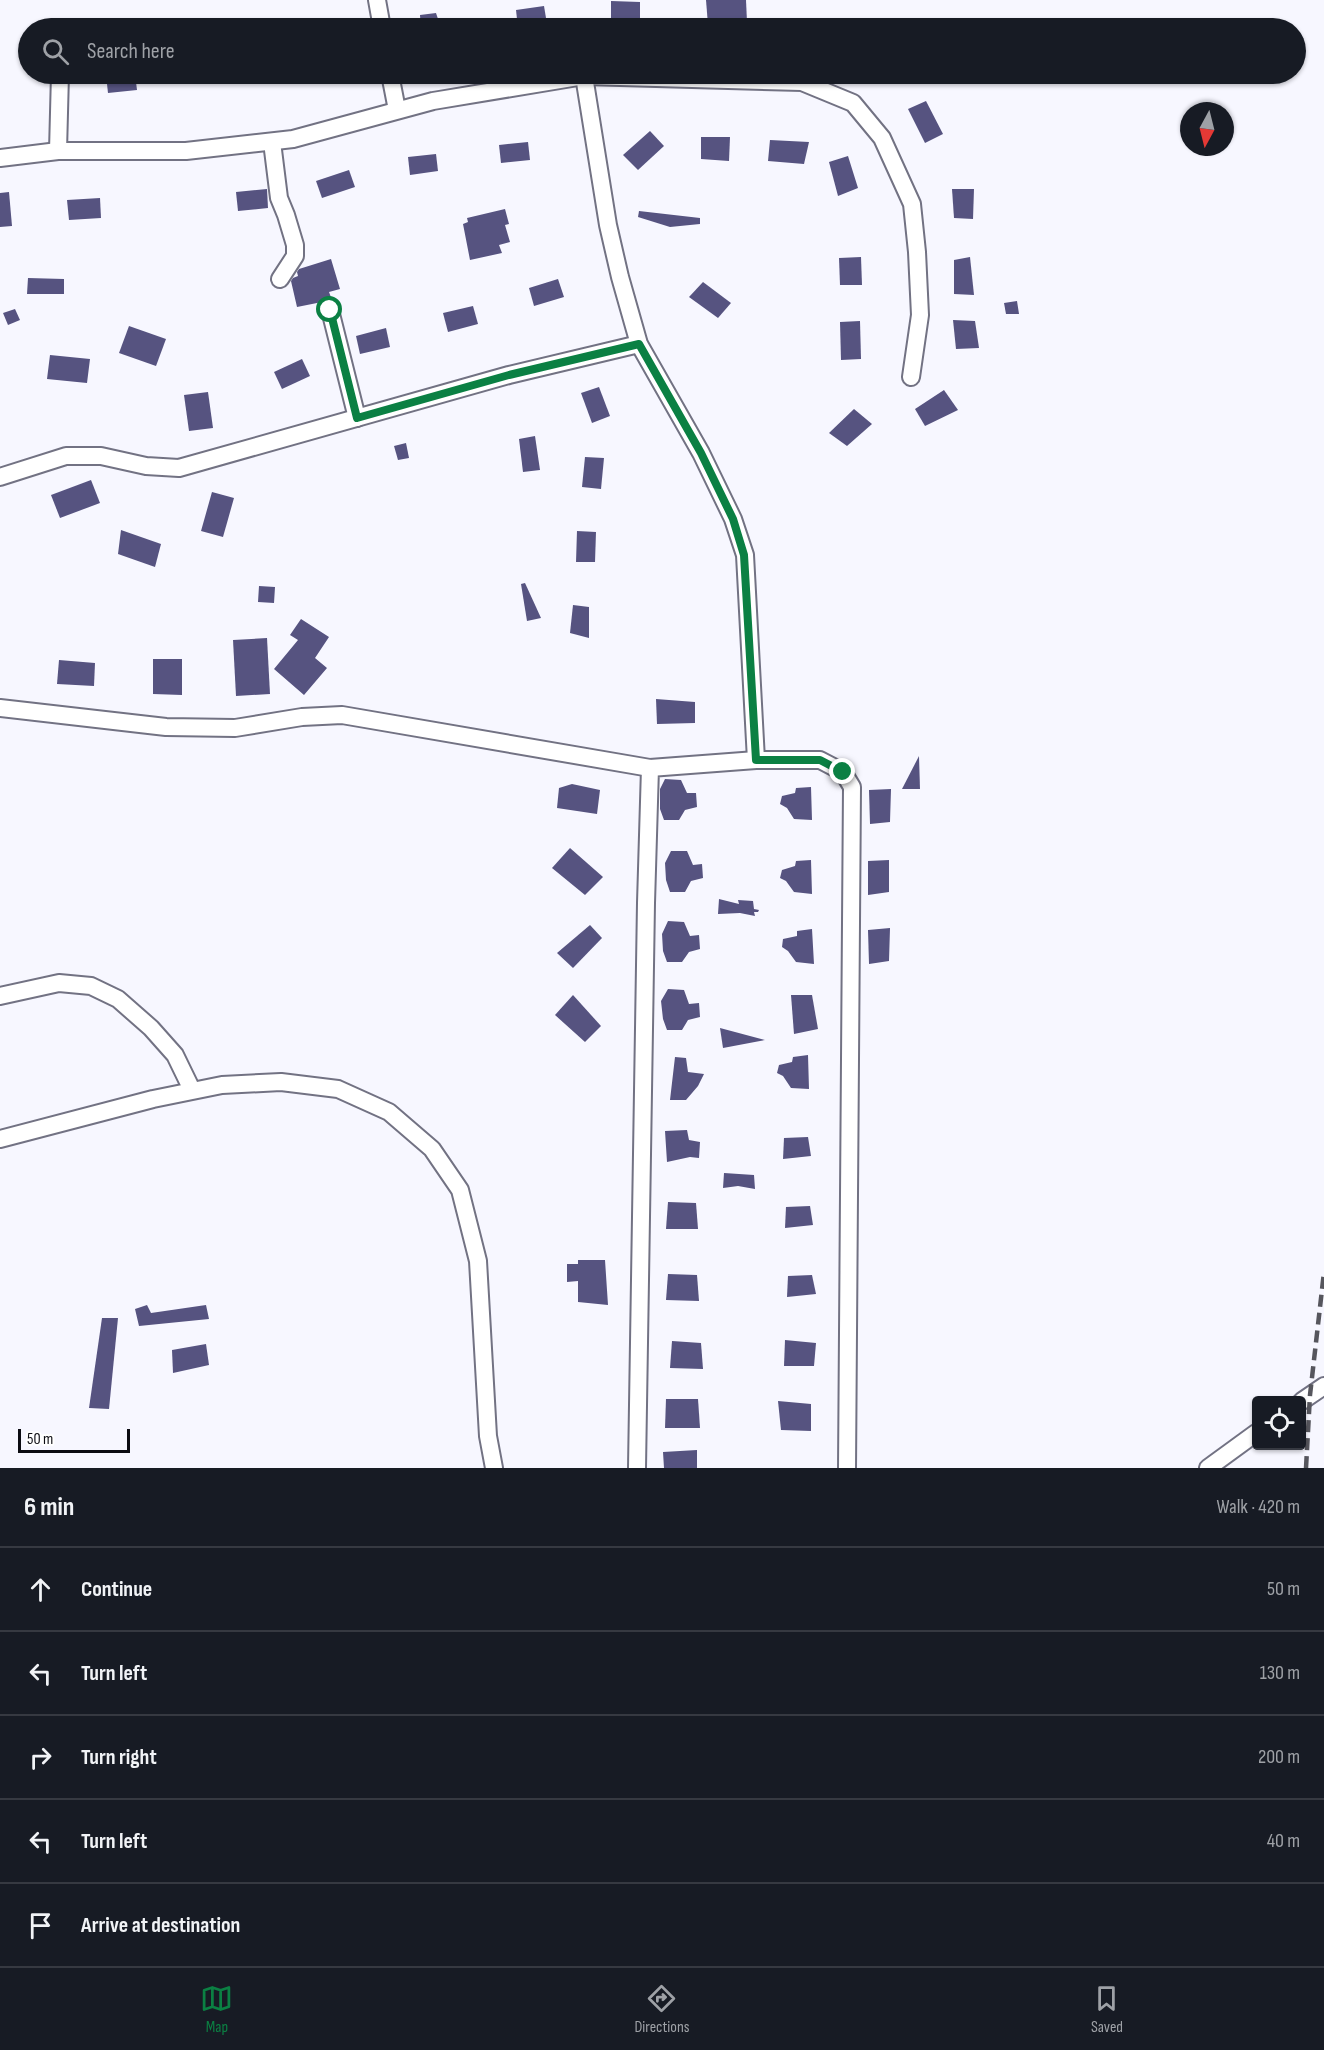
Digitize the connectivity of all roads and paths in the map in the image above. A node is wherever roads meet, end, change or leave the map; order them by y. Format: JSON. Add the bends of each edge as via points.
{"nodes":[{"id":1,"x":376,"y":0,"type":"edge"},
{"id":2,"x":380,"y":18,"type":"edge"},
{"id":3,"x":60,"y":84,"type":"edge"},
{"id":4,"x":392,"y":84,"type":"edge"},
{"id":5,"x":536,"y":84,"type":"edge"},
{"id":6,"x":585,"y":84,"type":"edge"},
{"id":7,"x":807,"y":84,"type":"edge"},
{"id":8,"x":397,"y":110,"type":"junction"},
{"id":9,"x":272,"y":142,"type":"junction"},
{"id":10,"x":58,"y":151,"type":"junction"},
{"id":11,"x":0,"y":158,"type":"edge"},
{"id":12,"x":280,"y":279,"type":"dead end"},
{"id":13,"x":330,"y":310,"type":"dead end"},
{"id":14,"x":639,"y":344,"type":"junction"},
{"id":15,"x":911,"y":377,"type":"dead end"},
{"id":16,"x":357,"y":418,"type":"junction"},
{"id":17,"x":0,"y":477,"type":"edge"},
{"id":18,"x":0,"y":708,"type":"edge"},
{"id":19,"x":756,"y":760,"type":"junction"},
{"id":20,"x":651,"y":768,"type":"junction"},
{"id":21,"x":0,"y":996,"type":"edge"},
{"id":22,"x":192,"y":1090,"type":"junction"},
{"id":23,"x":0,"y":1139,"type":"edge"},
{"id":24,"x":1324,"y":1386,"type":"edge"},
{"id":25,"x":1306,"y":1398,"type":"edge"},
{"id":26,"x":1252,"y":1437,"type":"edge"},
{"id":27,"x":494,"y":1468,"type":"edge"},
{"id":28,"x":637,"y":1468,"type":"edge"},
{"id":29,"x":847,"y":1468,"type":"edge"},
{"id":30,"x":1208,"y":1468,"type":"edge"}],
"edges":[{"from":1,"to":2,"type":"street"},
{"from":3,"to":10,"type":"street"},
{"from":4,"to":8,"type":"street"},
{"from":5,"to":8,"type":"street"},
{"from":6,"to":14,"type":"street","via":[[608,225]]},
{"from":7,"to":15,"type":"street","via":[[853,103],[882,138],[912,204],[920,315]]},
{"from":8,"to":9,"type":"street"},
{"from":9,"to":10,"type":"street","via":[[186,151]]},
{"from":9,"to":12,"type":"street","via":[[279,198],[295,256]]},
{"from":10,"to":11,"type":"street"},
{"from":13,"to":16,"type":"street"},
{"from":14,"to":16,"type":"street","via":[[509,375]]},
{"from":14,"to":19,"type":"street","via":[[701,453],[733,519],[744,555]]},
{"from":16,"to":17,"type":"street","via":[[179,468],[146,466],[101,456],[66,456]]},
{"from":18,"to":20,"type":"street","via":[[166,727],[235,728],[342,715]]},
{"from":19,"to":20,"type":"street"},
{"from":19,"to":29,"type":"street","via":[[820,760],[843,772],[852,787]]},
{"from":20,"to":28,"type":"street"},
{"from":21,"to":22,"type":"street","via":[[59,983],[91,986],[118,999],[175,1055]]},
{"from":22,"to":23,"type":"street"},
{"from":22,"to":27,"type":"street","via":[[281,1082],[338,1089],[389,1112],[432,1149],[460,1190],[478,1261],[488,1436]]},
{"from":24,"to":25,"type":"street"},
{"from":26,"to":30,"type":"street"}]}
